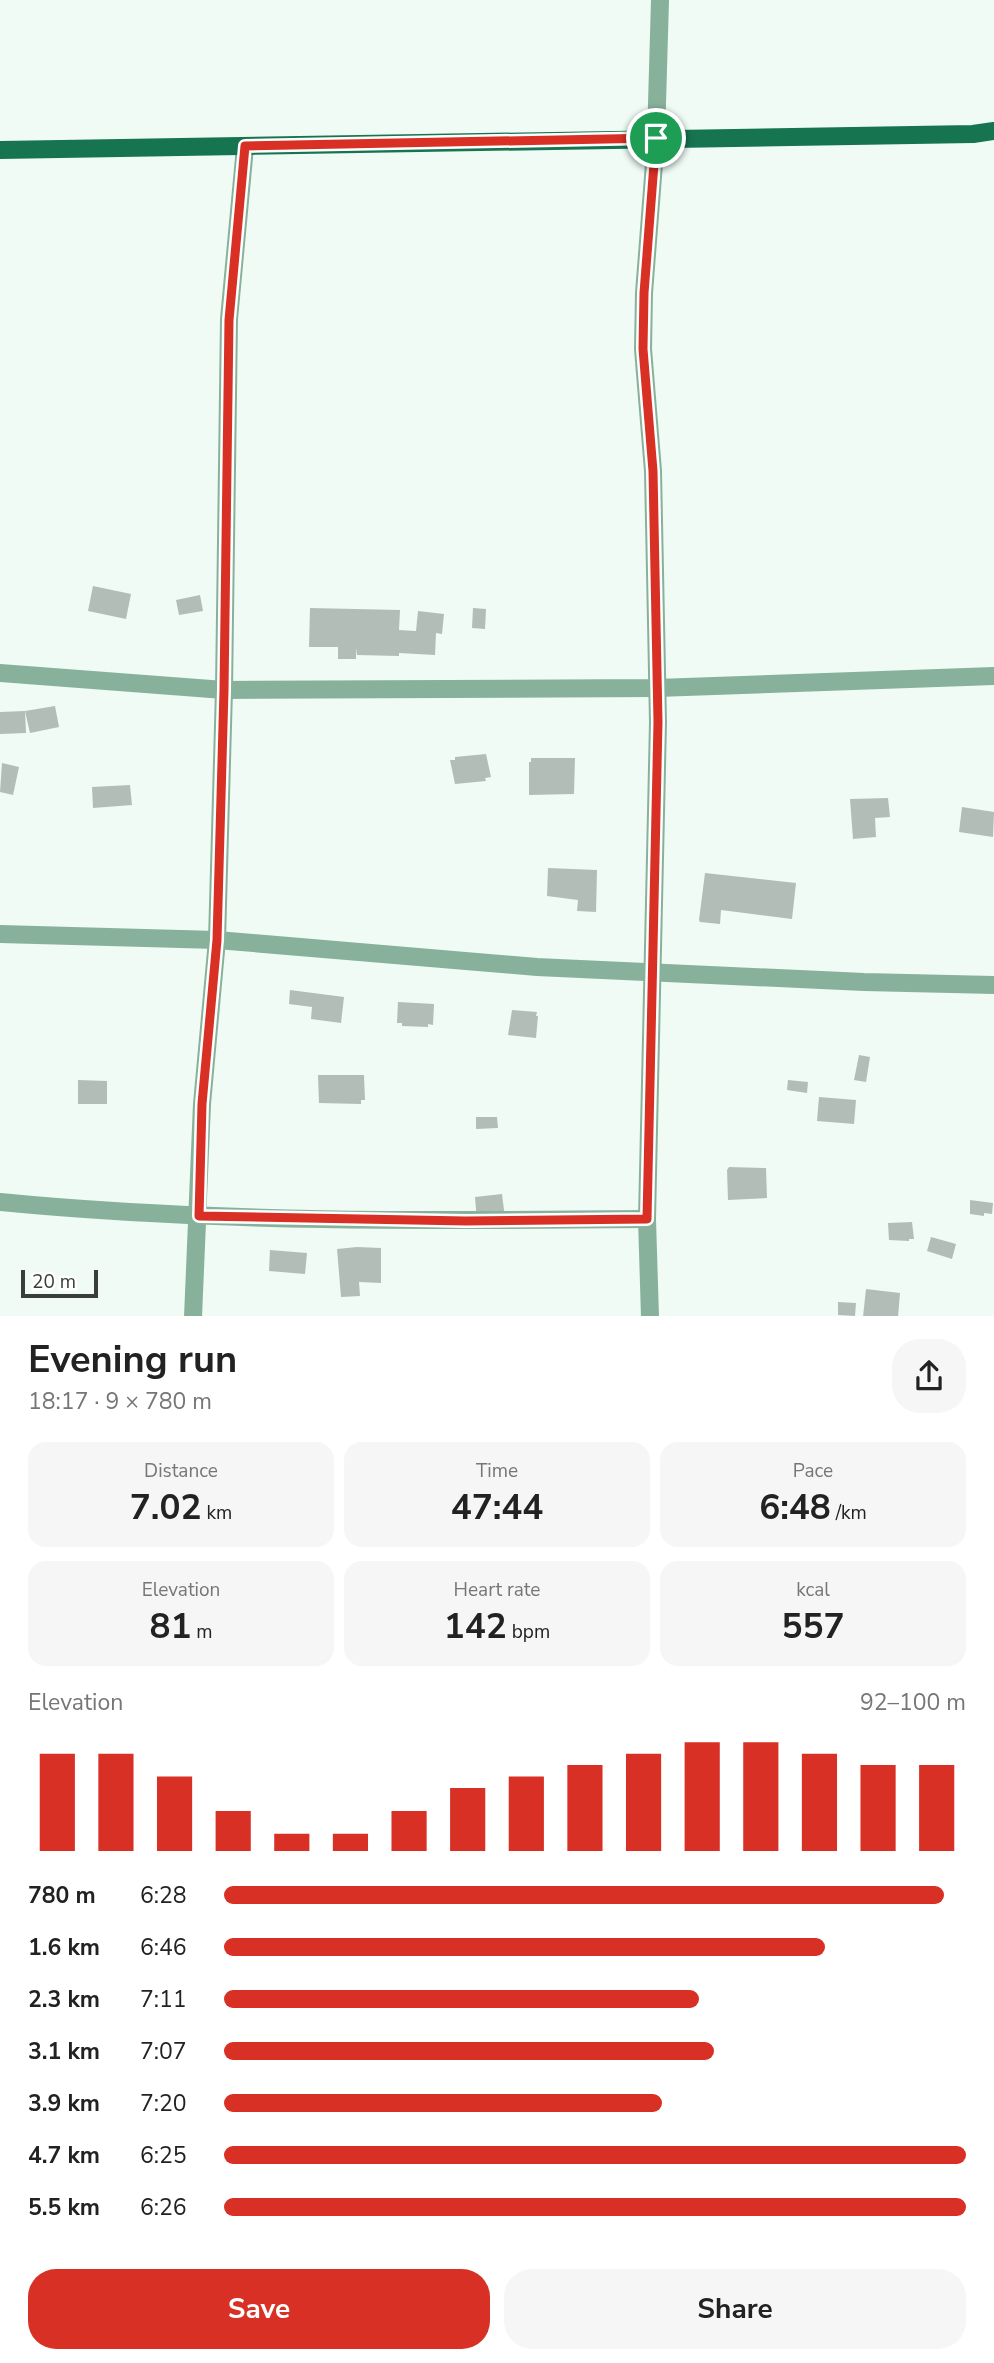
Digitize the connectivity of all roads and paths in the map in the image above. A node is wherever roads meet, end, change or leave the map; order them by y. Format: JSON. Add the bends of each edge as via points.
{"nodes":[{"id":1,"x":660,"y":0,"type":"edge"},
{"id":2,"x":994,"y":131,"type":"edge"},
{"id":3,"x":656,"y":138,"type":"junction"},
{"id":4,"x":245,"y":146,"type":"junction"},
{"id":5,"x":0,"y":150,"type":"edge"},
{"id":6,"x":0,"y":673,"type":"edge"},
{"id":7,"x":994,"y":676,"type":"edge"},
{"id":8,"x":657,"y":688,"type":"junction"},
{"id":9,"x":224,"y":690,"type":"junction"},
{"id":10,"x":0,"y":934,"type":"edge"},
{"id":11,"x":217,"y":940,"type":"junction"},
{"id":12,"x":651,"y":973,"type":"junction"},
{"id":13,"x":994,"y":985,"type":"edge"},
{"id":14,"x":0,"y":1202,"type":"edge"},
{"id":15,"x":199,"y":1216,"type":"junction"},
{"id":16,"x":647,"y":1219,"type":"junction"},
{"id":17,"x":193,"y":1316,"type":"edge"},
{"id":18,"x":650,"y":1316,"type":"edge"}],
"edges":[{"from":1,"to":3,"type":"street"},
{"from":2,"to":3,"type":"main road"},
{"from":3,"to":4,"type":"main road"},
{"from":3,"to":8,"type":"street","via":[[643,349],[653,471]]},
{"from":4,"to":5,"type":"main road"},
{"from":4,"to":9,"type":"street","via":[[229,320]]},
{"from":6,"to":9,"type":"street"},
{"from":7,"to":8,"type":"street"},
{"from":8,"to":9,"type":"street"},
{"from":8,"to":12,"type":"street"},
{"from":9,"to":11,"type":"street"},
{"from":10,"to":11,"type":"street"},
{"from":11,"to":12,"type":"street"},
{"from":11,"to":15,"type":"street","via":[[202,1104]]},
{"from":12,"to":13,"type":"street"},
{"from":12,"to":16,"type":"street"},
{"from":14,"to":15,"type":"street"},
{"from":15,"to":16,"type":"street"},
{"from":15,"to":17,"type":"street"},
{"from":16,"to":18,"type":"street"}]}
